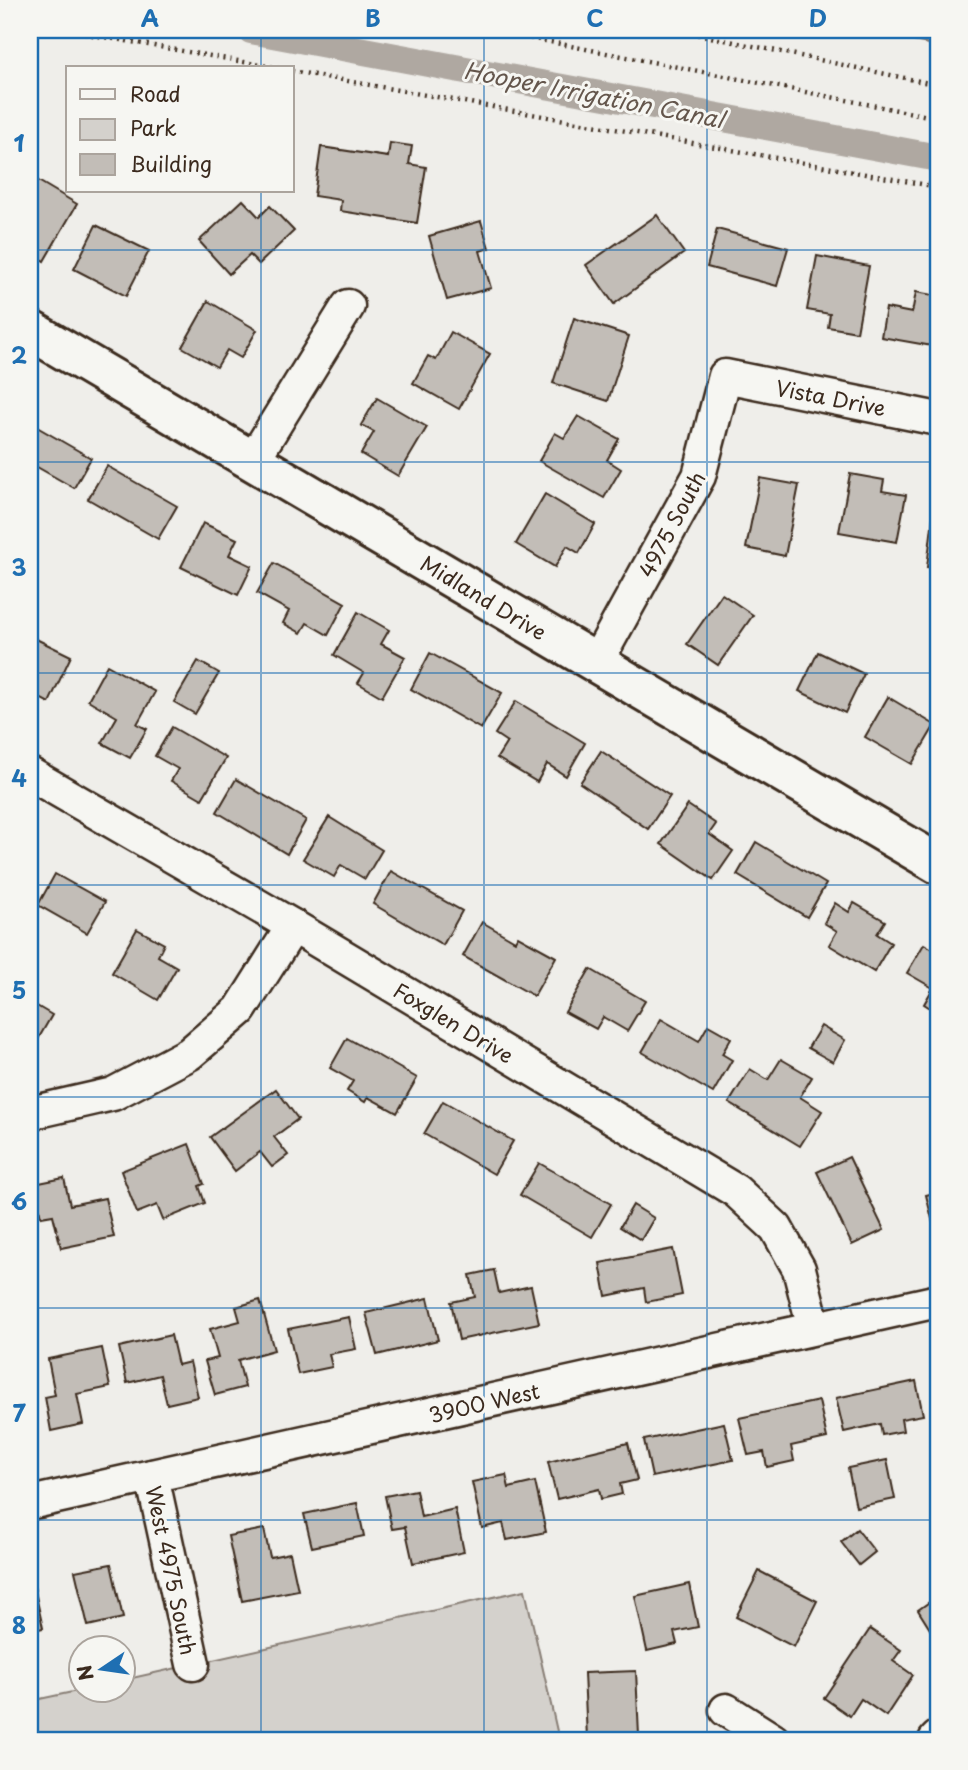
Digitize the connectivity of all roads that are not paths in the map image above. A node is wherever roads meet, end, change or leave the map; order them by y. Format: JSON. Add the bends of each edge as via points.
{"nodes":[{"id":1,"x":348,"y":306,"type":"dead end"},
{"id":2,"x":30,"y":330,"type":"edge"},
{"id":3,"x":724,"y":376,"type":"joint"},
{"id":4,"x":938,"y":419,"type":"edge"},
{"id":5,"x":253,"y":460,"type":"junction"},
{"id":6,"x":596,"y":663,"type":"junction"},
{"id":7,"x":30,"y":774,"type":"edge"},
{"id":8,"x":938,"y":864,"type":"edge"},
{"id":9,"x":293,"y":926,"type":"junction"},
{"id":10,"x":30,"y":1113,"type":"edge"},
{"id":11,"x":938,"y":1301,"type":"edge"},
{"id":12,"x":814,"y":1328,"type":"junction"},
{"id":13,"x":152,"y":1476,"type":"junction"},
{"id":14,"x":30,"y":1503,"type":"edge"},
{"id":15,"x":193,"y":1664,"type":"dead end"},
{"id":16,"x":726,"y":1710,"type":"dead end"},
{"id":17,"x":773,"y":1740,"type":"edge"}],
"edges":[{"from":1,"to":5,"type":"street"},
{"from":2,"to":5,"type":"street","name":"Midland Drive"},
{"from":3,"to":4,"type":"street","name":"Vista Drive"},
{"from":3,"to":6,"type":"street","name":"4975 South","via":[[699,476]]},
{"from":5,"to":6,"type":"street","name":"Midland Drive"},
{"from":6,"to":8,"type":"street","name":"Midland Drive"},
{"from":7,"to":9,"type":"street","name":"Foxglen Drive"},
{"from":9,"to":10,"type":"street","via":[[240,1010],[189,1054],[113,1094]]},
{"from":9,"to":12,"type":"street","name":"Foxglen Drive","via":[[736,1191],[776,1228],[799,1269]]},
{"from":11,"to":12,"type":"street","name":"3900 West"},
{"from":12,"to":13,"type":"street","name":"3900 West"},
{"from":13,"to":14,"type":"street","name":"3900 West"},
{"from":13,"to":15,"type":"street","name":"West 4975 South"},
{"from":16,"to":17,"type":"street"}]}
